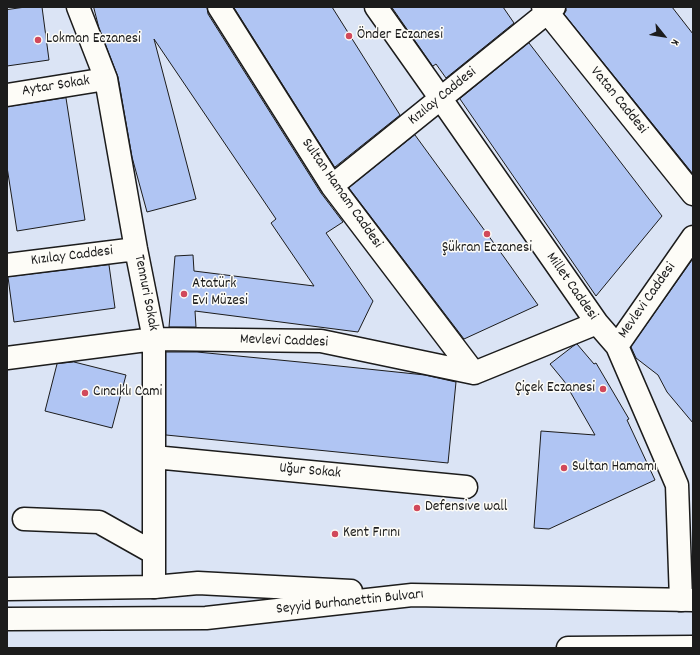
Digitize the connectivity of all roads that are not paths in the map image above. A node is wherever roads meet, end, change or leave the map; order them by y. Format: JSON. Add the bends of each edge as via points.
{"nodes":[{"id":1,"x":78,"y":7,"type":"edge"},
{"id":2,"x":219,"y":7,"type":"edge"},
{"id":3,"x":376,"y":7,"type":"edge"},
{"id":4,"x":548,"y":9,"type":"edge"},
{"id":5,"x":106,"y":80,"type":"junction"},
{"id":6,"x":7,"y":95,"type":"edge"},
{"id":7,"x":441,"y":99,"type":"junction"},
{"id":8,"x":332,"y":186,"type":"junction"},
{"id":9,"x":693,"y":194,"type":"edge"},
{"id":10,"x":693,"y":237,"type":"edge"},
{"id":11,"x":136,"y":249,"type":"junction"},
{"id":12,"x":7,"y":265,"type":"edge"},
{"id":13,"x":597,"y":324,"type":"junction"},
{"id":14,"x":154,"y":339,"type":"junction"},
{"id":15,"x":617,"y":346,"type":"junction"},
{"id":16,"x":7,"y":358,"type":"edge"},
{"id":17,"x":474,"y":373,"type":"junction"},
{"id":18,"x":154,"y":457,"type":"junction"},
{"id":19,"x":466,"y":487,"type":"dead end"},
{"id":20,"x":24,"y":518,"type":"dead end"},
{"id":21,"x":154,"y":553,"type":"junction"},
{"id":22,"x":154,"y":587,"type":"junction"},
{"id":23,"x":7,"y":589,"type":"edge"},
{"id":24,"x":412,"y":595,"type":"junction"},
{"id":25,"x":687,"y":600,"type":"edge"},
{"id":26,"x":7,"y":619,"type":"edge"},
{"id":27,"x":693,"y":647,"type":"edge"},
{"id":28,"x":568,"y":648,"type":"edge"}],
"edges":[{"from":1,"to":5,"type":"street","name":"Tennuri Sokak"},
{"from":2,"to":8,"type":"street","name":"Sultan Hamam Caddesi"},
{"from":3,"to":7,"type":"street","name":"Millet Caddesi"},
{"from":4,"to":7,"type":"street","name":"Kızılay Caddesi"},
{"from":4,"to":9,"type":"street","name":"Vatan Caddesi"},
{"from":5,"to":6,"type":"street","name":"Aytar Sokak"},
{"from":5,"to":11,"type":"street","name":"Tennuri Sokak"},
{"from":7,"to":8,"type":"street","name":"Kızılay Caddesi"},
{"from":7,"to":13,"type":"street","name":"Millet Caddesi"},
{"from":8,"to":17,"type":"street","name":"Sultan Hamam Caddesi"},
{"from":10,"to":15,"type":"street","name":"Mevlevi Caddesi"},
{"from":11,"to":12,"type":"street","name":"Kızılay Caddesi"},
{"from":11,"to":14,"type":"street","name":"Tennuri Sokak"},
{"from":13,"to":15,"type":"street","name":"Millet Caddesi"},
{"from":13,"to":17,"type":"street","name":"Mevlevi Caddesi"},
{"from":14,"to":16,"type":"street","name":"Mevlevi Caddesi"},
{"from":14,"to":17,"type":"street","name":"Mevlevi Caddesi","via":[[321,341]]},
{"from":14,"to":18,"type":"street","name":"Tennuri Sokak"},
{"from":15,"to":25,"type":"street","name":"Millet Caddesi","via":[[677,485]]},
{"from":18,"to":19,"type":"street","name":"Uğur Sokak"},
{"from":18,"to":21,"type":"street","name":"Tennuri Sokak"},
{"from":20,"to":21,"type":"street","via":[[99,522]]},
{"from":21,"to":22,"type":"street","name":"Tennuri Sokak"},
{"from":22,"to":23,"type":"street"},
{"from":22,"to":24,"type":"street","via":[[198,583]]},
{"from":24,"to":25,"type":"street","name":"Seyyid Burhanettin Bulvarı"},
{"from":24,"to":26,"type":"street","name":"Seyyid Burhanettin Bulvarı","via":[[206,618]]},
{"from":27,"to":28,"type":"street"}]}
